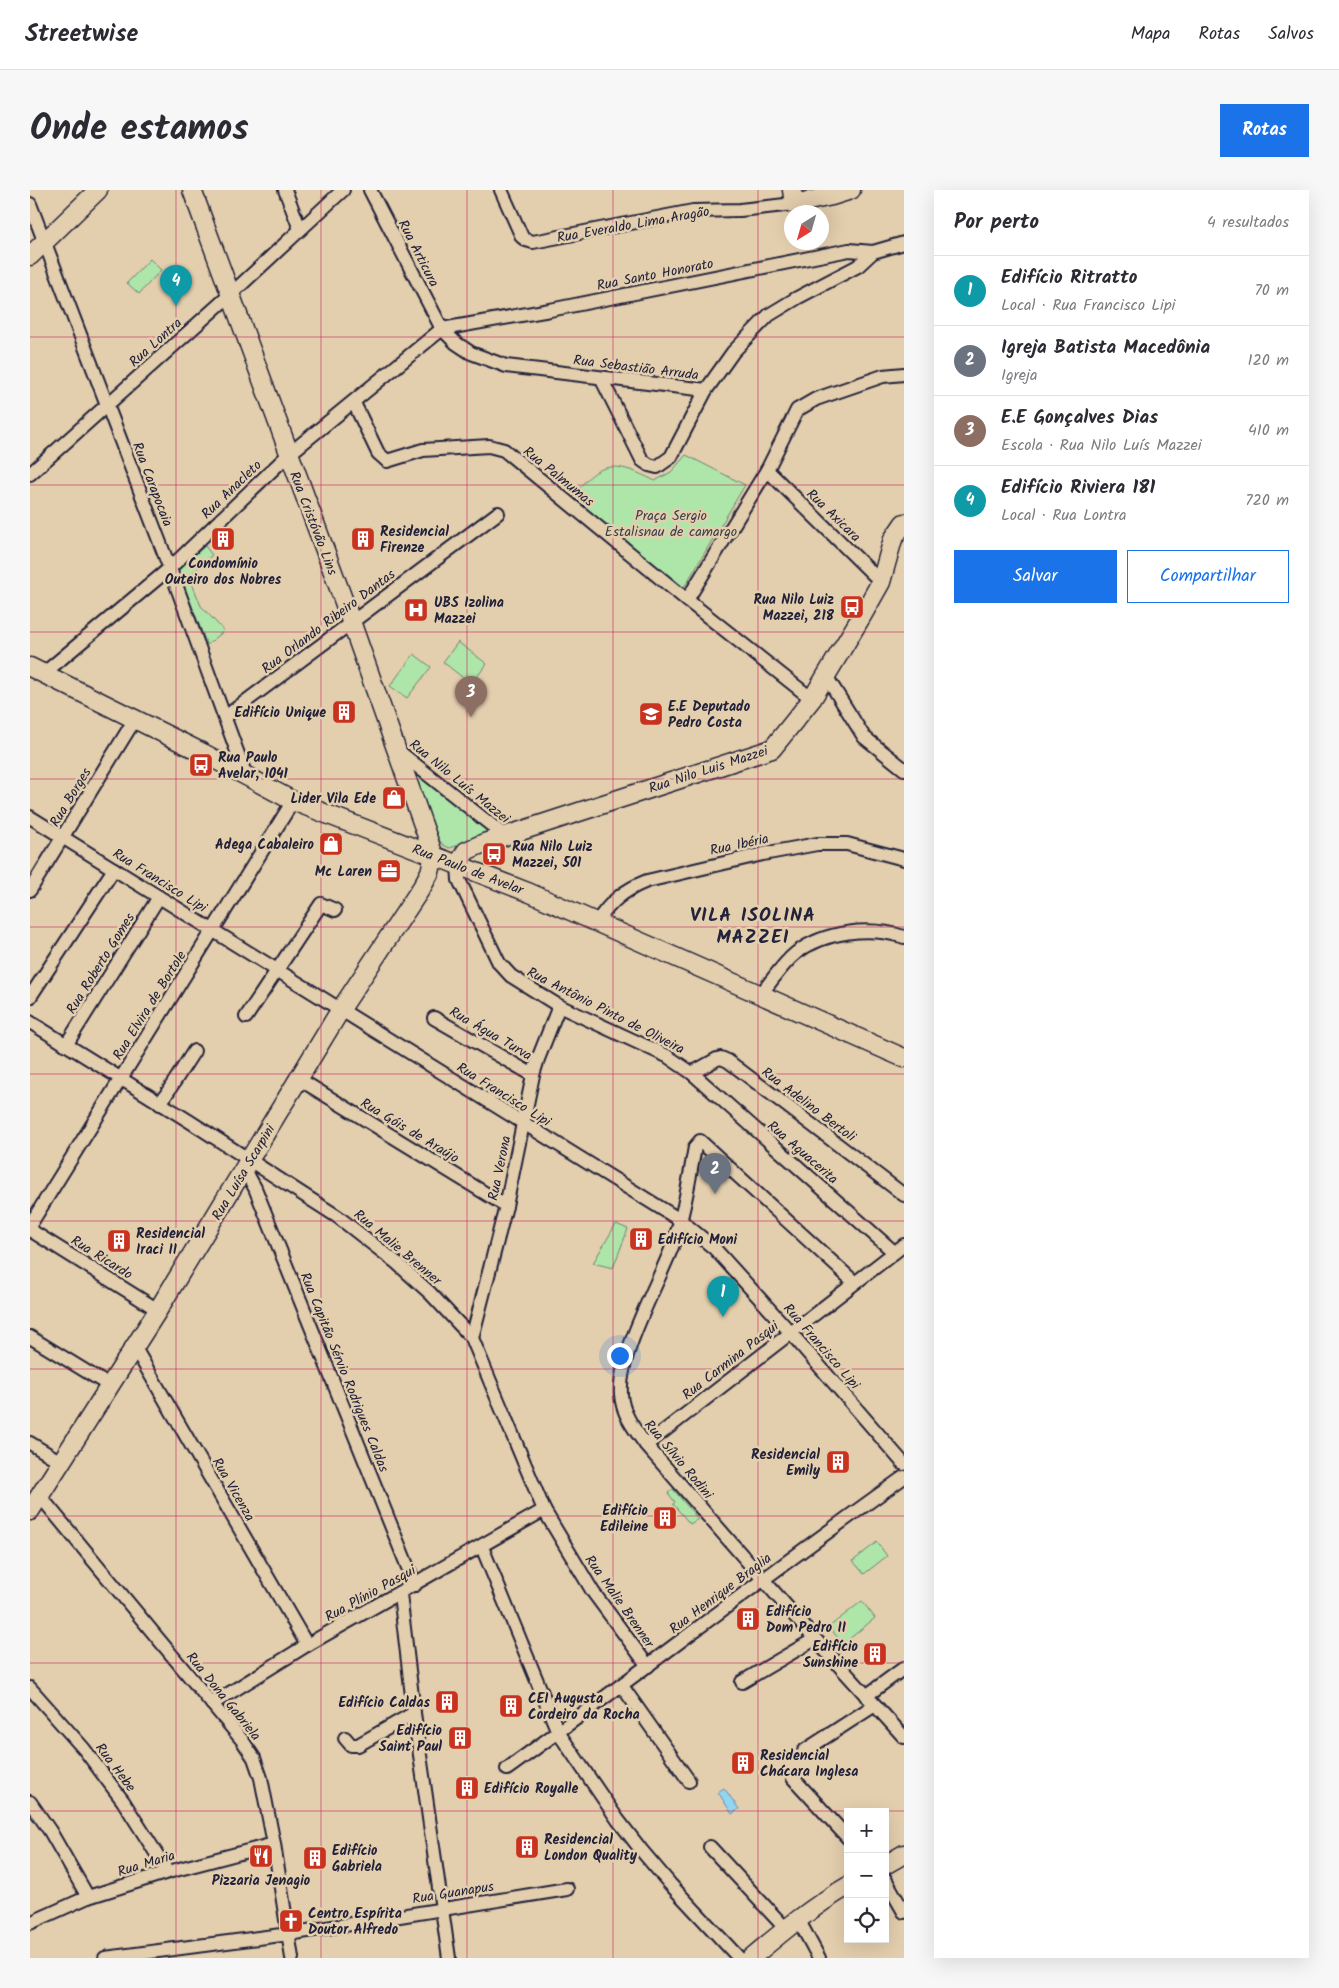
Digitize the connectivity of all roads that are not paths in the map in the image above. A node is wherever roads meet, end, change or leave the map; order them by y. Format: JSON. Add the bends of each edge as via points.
{"nodes":[{"id":1,"x":98,"y":190,"type":"edge"},
{"id":2,"x":192,"y":190,"type":"edge"},
{"id":3,"x":285,"y":190,"type":"edge"},
{"id":4,"x":343,"y":190,"type":"edge"},
{"id":5,"x":370,"y":190,"type":"edge"},
{"id":6,"x":501,"y":190,"type":"edge"},
{"id":7,"x":851,"y":190,"type":"edge"},
{"id":8,"x":793,"y":197,"type":"edge"},
{"id":9,"x":30,"y":204,"type":"edge"},
{"id":10,"x":300,"y":228,"type":"junction"},
{"id":11,"x":44,"y":242,"type":"junction"},
{"id":12,"x":904,"y":243,"type":"edge"},
{"id":13,"x":873,"y":252,"type":"junction"},
{"id":14,"x":30,"y":256,"type":"edge"},
{"id":15,"x":230,"y":294,"type":"junction"},
{"id":16,"x":442,"y":329,"type":"junction"},
{"id":17,"x":904,"y":374,"type":"edge"},
{"id":18,"x":601,"y":378,"type":"junction"},
{"id":19,"x":706,"y":390,"type":"junction"},
{"id":20,"x":354,"y":403,"type":"junction"},
{"id":21,"x":106,"y":406,"type":"junction"},
{"id":22,"x":288,"y":455,"type":"junction"},
{"id":23,"x":767,"y":470,"type":"junction"},
{"id":24,"x":30,"y":474,"type":"edge"},
{"id":25,"x":498,"y":513,"type":"dead end"},
{"id":26,"x":904,"y":523,"type":"edge"},
{"id":27,"x":170,"y":568,"type":"junction"},
{"id":28,"x":881,"y":582,"type":"junction"},
{"id":29,"x":687,"y":600,"type":"junction"},
{"id":30,"x":351,"y":622,"type":"junction"},
{"id":31,"x":35,"y":668,"type":"edge"},
{"id":32,"x":826,"y":676,"type":"junction"},
{"id":33,"x":812,"y":699,"type":"junction"},
{"id":34,"x":225,"y":717,"type":"junction"},
{"id":35,"x":135,"y":719,"type":"junction"},
{"id":36,"x":397,"y":750,"type":"junction"},
{"id":37,"x":904,"y":769,"type":"edge"},
{"id":38,"x":246,"y":776,"type":"junction"},
{"id":39,"x":293,"y":801,"type":"junction"},
{"id":40,"x":30,"y":817,"type":"edge"},
{"id":41,"x":505,"y":836,"type":"junction"},
{"id":42,"x":63,"y":838,"type":"junction"},
{"id":43,"x":434,"y":856,"type":"junction"},
{"id":44,"x":904,"y":859,"type":"edge"},
{"id":45,"x":458,"y":865,"type":"junction"},
{"id":46,"x":114,"y":869,"type":"junction"},
{"id":47,"x":30,"y":890,"type":"edge"},
{"id":48,"x":159,"y":897,"type":"junction"},
{"id":49,"x":335,"y":910,"type":"dead end"},
{"id":50,"x":597,"y":922,"type":"junction"},
{"id":51,"x":213,"y":930,"type":"junction"},
{"id":52,"x":904,"y":937,"type":"edge"},
{"id":53,"x":277,"y":969,"type":"junction"},
{"id":54,"x":760,"y":995,"type":"junction"},
{"id":55,"x":30,"y":997,"type":"edge"},
{"id":56,"x":559,"y":1006,"type":"junction"},
{"id":57,"x":342,"y":1009,"type":"junction"},
{"id":58,"x":246,"y":1017,"type":"dead end"},
{"id":59,"x":434,"y":1018,"type":"dead end"},
{"id":60,"x":30,"y":1022,"type":"edge"},
{"id":61,"x":66,"y":1045,"type":"junction"},
{"id":62,"x":194,"y":1051,"type":"dead end"},
{"id":63,"x":904,"y":1058,"type":"edge"},
{"id":64,"x":692,"y":1073,"type":"junction"},
{"id":65,"x":533,"y":1075,"type":"junction"},
{"id":66,"x":299,"y":1079,"type":"junction"},
{"id":67,"x":121,"y":1080,"type":"junction"},
{"id":68,"x":160,"y":1104,"type":"junction"},
{"id":69,"x":523,"y":1124,"type":"junction"},
{"id":70,"x":248,"y":1165,"type":"junction"},
{"id":71,"x":904,"y":1194,"type":"edge"},
{"id":72,"x":506,"y":1206,"type":"junction"},
{"id":73,"x":680,"y":1220,"type":"junction"},
{"id":74,"x":30,"y":1225,"type":"edge"},
{"id":75,"x":30,"y":1230,"type":"edge"},
{"id":76,"x":899,"y":1249,"type":"edge"},
{"id":77,"x":854,"y":1282,"type":"junction"},
{"id":78,"x":158,"y":1310,"type":"junction"},
{"id":79,"x":790,"y":1332,"type":"junction"},
{"id":80,"x":30,"y":1337,"type":"edge"},
{"id":81,"x":472,"y":1338,"type":"junction"},
{"id":82,"x":134,"y":1348,"type":"junction"},
{"id":83,"x":110,"y":1386,"type":"junction"},
{"id":84,"x":30,"y":1443,"type":"edge"},
{"id":85,"x":646,"y":1445,"type":"junction"},
{"id":86,"x":61,"y":1462,"type":"junction"},
{"id":87,"x":904,"y":1464,"type":"edge"},
{"id":88,"x":904,"y":1477,"type":"edge"},
{"id":89,"x":40,"y":1496,"type":"junction"},
{"id":90,"x":544,"y":1510,"type":"junction"},
{"id":91,"x":30,"y":1511,"type":"edge"},
{"id":92,"x":482,"y":1547,"type":"junction"},
{"id":93,"x":762,"y":1579,"type":"junction"},
{"id":94,"x":415,"y":1585,"type":"junction"},
{"id":95,"x":400,"y":1594,"type":"junction"},
{"id":96,"x":815,"y":1639,"type":"junction"},
{"id":97,"x":307,"y":1645,"type":"junction"},
{"id":98,"x":648,"y":1666,"type":"junction"},
{"id":99,"x":904,"y":1668,"type":"edge"},
{"id":100,"x":742,"y":1682,"type":"dead end"},
{"id":101,"x":622,"y":1686,"type":"junction"},
{"id":102,"x":30,"y":1688,"type":"edge"},
{"id":103,"x":871,"y":1700,"type":"junction"},
{"id":104,"x":212,"y":1704,"type":"junction"},
{"id":105,"x":414,"y":1714,"type":"junction"},
{"id":106,"x":558,"y":1732,"type":"junction"},
{"id":107,"x":904,"y":1737,"type":"edge"},
{"id":108,"x":344,"y":1738,"type":"dead end"},
{"id":109,"x":804,"y":1751,"type":"dead end"},
{"id":110,"x":507,"y":1769,"type":"dead end"},
{"id":111,"x":793,"y":1778,"type":"dead end"},
{"id":112,"x":689,"y":1781,"type":"dead end"},
{"id":113,"x":30,"y":1802,"type":"edge"},
{"id":114,"x":844,"y":1834,"type":"edge"},
{"id":115,"x":274,"y":1844,"type":"junction"},
{"id":116,"x":710,"y":1847,"type":"dead end"},
{"id":117,"x":904,"y":1854,"type":"edge"},
{"id":118,"x":889,"y":1863,"type":"edge"},
{"id":119,"x":168,"y":1872,"type":"junction"},
{"id":120,"x":889,"y":1886,"type":"edge"},
{"id":121,"x":844,"y":1888,"type":"edge"},
{"id":122,"x":567,"y":1889,"type":"dead end"},
{"id":123,"x":88,"y":1897,"type":"junction"},
{"id":124,"x":441,"y":1909,"type":"junction"},
{"id":125,"x":904,"y":1912,"type":"edge"},
{"id":126,"x":30,"y":1923,"type":"edge"},
{"id":127,"x":792,"y":1924,"type":"junction"},
{"id":128,"x":289,"y":1934,"type":"junction"},
{"id":129,"x":105,"y":1958,"type":"edge"},
{"id":130,"x":292,"y":1958,"type":"edge"},
{"id":131,"x":449,"y":1958,"type":"edge"},
{"id":132,"x":739,"y":1958,"type":"edge"},
{"id":133,"x":751,"y":1958,"type":"edge"},
{"id":134,"x":819,"y":1958,"type":"edge"}],
"edges":[{"from":1,"to":11,"type":"street"},
{"from":2,"to":15,"type":"street","name":"Rua Cristóvão Lins"},
{"from":3,"to":10,"type":"street"},
{"from":4,"to":10,"type":"street","name":"Rua Lontra"},
{"from":5,"to":16,"type":"street","name":"Rua Articura"},
{"from":6,"to":8,"type":"street","name":"Rua Everaldo Lima Aragão","via":[[522,237],[533,242],[693,211],[740,210]]},
{"from":7,"to":8,"type":"street","name":"Rua Everaldo Lima Aragão","via":[[832,196]]},
{"from":9,"to":11,"type":"street","name":"Rua Carapocaia"},
{"from":10,"to":15,"type":"street","name":"Rua Lontra"},
{"from":11,"to":14,"type":"street"},
{"from":11,"to":21,"type":"street","name":"Rua Carapocaia"},
{"from":12,"to":13,"type":"street","name":"Rua Sebastião Arruda"},
{"from":13,"to":16,"type":"street","name":"Rua Santo Honorato","via":[[849,250]]},
{"from":13,"to":19,"type":"street","name":"Rua Sebastião Arruda","via":[[858,266],[769,315],[733,352]]},
{"from":15,"to":21,"type":"street","name":"Rua Lontra"},
{"from":15,"to":22,"type":"street","name":"Rua Cristóvão Lins"},
{"from":16,"to":18,"type":"street","name":"Rua Sebastião Arruda","via":[[471,353],[506,366]]},
{"from":16,"to":20,"type":"street","name":"Rua Anacleto"},
{"from":17,"to":23,"type":"street","via":[[883,376],[797,410]]},
{"from":18,"to":19,"type":"street","name":"Rua Sebastião Arruda"},
{"from":18,"to":19,"type":"street","via":[[639,456],[645,463],[657,467],[676,451]]},
{"from":20,"to":22,"type":"street","name":"Rua Anacleto"},
{"from":20,"to":29,"type":"street","name":"Rua Palmumas","via":[[378,453],[388,461],[423,450],[489,446],[504,450]]},
{"from":21,"to":24,"type":"street","name":"Rua Lontra"},
{"from":21,"to":27,"type":"street","name":"Rua Carapocaia"},
{"from":22,"to":27,"type":"street","name":"Rua Anacleto"},
{"from":22,"to":30,"type":"street","name":"Rua Cristóvão Lins"},
{"from":23,"to":28,"type":"street","name":"Rua Axicara"},
{"from":23,"to":29,"type":"street"},
{"from":25,"to":30,"type":"street","name":"Rua Orlando Ribeiro Dantas"},
{"from":26,"to":28,"type":"street","name":"Rua Nilo Luis Mazzei","via":[[893,539]]},
{"from":27,"to":31,"type":"street","name":"Rua Anacleto"},
{"from":27,"to":34,"type":"street","name":"Rua Carapocaia"},
{"from":28,"to":32,"type":"street","name":"Rua Nilo Luis Mazzei"},
{"from":29,"to":33,"type":"street","name":"Rua Palmumas"},
{"from":30,"to":34,"type":"street","name":"Rua Orlando Ribeiro Dantas"},
{"from":30,"to":36,"type":"street","name":"Rua Cristóvão Lins"},
{"from":31,"to":35,"type":"street","name":"Rua Paulo de Avelar"},
{"from":32,"to":33,"type":"street","name":"Rua Nilo Luis Mazzei"},
{"from":32,"to":37,"type":"street","via":[[864,737]]},
{"from":33,"to":41,"type":"street","name":"Rua Nilo Luis Mazzei","via":[[778,744],[767,752]]},
{"from":34,"to":38,"type":"street","name":"Rua Carapocaia"},
{"from":35,"to":38,"type":"street","name":"Rua Paulo de Avelar"},
{"from":35,"to":42,"type":"street","name":"Rua Borges"},
{"from":36,"to":41,"type":"street","name":"Rua Nilo Luís Mazzei"},
{"from":36,"to":43,"type":"street","name":"Rua Cristóvão Lins"},
{"from":38,"to":39,"type":"street","name":"Rua Paulo de Avelar"},
{"from":39,"to":43,"type":"street","name":"Rua Paulo de Avelar"},
{"from":39,"to":51,"type":"street","name":"Rua Elvira de Bortole"},
{"from":40,"to":42,"type":"street","name":"Rua Francisco Lipi"},
{"from":41,"to":45,"type":"street","name":"Rua Nilo Luis Mazzei","via":[[466,851]]},
{"from":42,"to":46,"type":"street","name":"Rua Francisco Lipi"},
{"from":42,"to":47,"type":"street","name":"Rua Borges"},
{"from":43,"to":45,"type":"street","name":"Rua Paulo de Avelar"},
{"from":43,"to":57,"type":"street","name":"Rua Luísa Scarpini","via":[[422,887]]},
{"from":44,"to":50,"type":"street","name":"Rua Ibéria","via":[[833,843],[763,854],[634,886],[620,895]]},
{"from":45,"to":50,"type":"street","name":"Rua Paulo de Avelar"},
{"from":45,"to":56,"type":"street","name":"Rua Antônio Pinto de Oliveira","via":[[459,880],[499,963],[516,980]]},
{"from":46,"to":48,"type":"street","name":"Rua Francisco Lipi"},
{"from":46,"to":55,"type":"street"},
{"from":48,"to":51,"type":"street","name":"Rua Francisco Lipi"},
{"from":48,"to":61,"type":"street","name":"Rua Roberto Gomes"},
{"from":49,"to":53,"type":"street","via":[[321,904]]},
{"from":50,"to":54,"type":"street","name":"Rua Paulo de Avelar"},
{"from":51,"to":53,"type":"street","name":"Rua Francisco Lipi"},
{"from":51,"to":67,"type":"street","name":"Rua Elvira de Bortole"},
{"from":52,"to":54,"type":"street","via":[[880,932],[853,932],[809,945],[787,962]]},
{"from":53,"to":57,"type":"street","name":"Rua Francisco Lipi"},
{"from":53,"to":58,"type":"street"},
{"from":54,"to":63,"type":"street","name":"Rua Paulo de Avelar"},
{"from":56,"to":64,"type":"street","name":"Rua Antônio Pinto de Oliveira","via":[[667,1056]]},
{"from":56,"to":65,"type":"street","name":"Rua Verona"},
{"from":57,"to":66,"type":"street","name":"Rua Luísa Scarpini"},
{"from":57,"to":69,"type":"street","name":"Rua Francisco Lipi"},
{"from":59,"to":65,"type":"street","name":"Rua Água Turva"},
{"from":60,"to":61,"type":"street","name":"Rua Malie Brenner"},
{"from":61,"to":67,"type":"street","name":"Rua Malie Brenner"},
{"from":62,"to":68,"type":"street"},
{"from":64,"to":71,"type":"street","name":"Rua Adelino Bertoli","via":[[721,1058],[728,1061]]},
{"from":64,"to":76,"type":"street","name":"Rua Aguacerita"},
{"from":65,"to":69,"type":"street","name":"Rua Verona"},
{"from":66,"to":70,"type":"street","name":"Rua Luísa Scarpini"},
{"from":66,"to":72,"type":"street","name":"Rua Góis de Araújo"},
{"from":67,"to":68,"type":"street","name":"Rua Malie Brenner"},
{"from":67,"to":74,"type":"street","name":"Rua Elvira de Bortole"},
{"from":68,"to":70,"type":"street","name":"Rua Malie Brenner"},
{"from":69,"to":72,"type":"street","name":"Rua Verona"},
{"from":69,"to":73,"type":"street","name":"Rua Francisco Lipi"},
{"from":70,"to":78,"type":"street","name":"Rua Luísa Scarpini"},
{"from":70,"to":81,"type":"street","name":"Rua Malie Brenner","via":[[338,1217],[397,1263]]},
{"from":70,"to":94,"type":"street","name":"Rua Capitão Sérvio Rodrigues Caldas"},
{"from":72,"to":81,"type":"street","name":"Rua Verona"},
{"from":73,"to":77,"type":"street","name":"Rua Sílvio Rodini","via":[[695,1147],[701,1141]]},
{"from":73,"to":79,"type":"street","name":"Rua Francisco Lipi","via":[[714,1248]]},
{"from":73,"to":85,"type":"street","name":"Rua Sílvio Rodini","via":[[673,1246],[631,1344],[621,1384],[625,1412]]},
{"from":75,"to":78,"type":"street","name":"Rua Ricardo"},
{"from":76,"to":77,"type":"street","name":"Rua Carmina Pasqui"},
{"from":77,"to":79,"type":"street","name":"Rua Carmina Pasqui"},
{"from":78,"to":82,"type":"street","name":"Rua Luísa Scarpini"},
{"from":79,"to":85,"type":"street","name":"Rua Carmina Pasqui"},
{"from":79,"to":87,"type":"street","name":"Rua Francisco Lipi"},
{"from":80,"to":83,"type":"street"},
{"from":81,"to":90,"type":"street","name":"Rua Malie Brenner"},
{"from":82,"to":83,"type":"street","name":"Rua Luísa Scarpini"},
{"from":82,"to":97,"type":"street","name":"Rua Vicenza"},
{"from":83,"to":86,"type":"street","name":"Rua Luísa Scarpini"},
{"from":84,"to":86,"type":"street"},
{"from":85,"to":93,"type":"street","name":"Rua Sílvio Rodini"},
{"from":86,"to":89,"type":"street","name":"Rua Luísa Scarpini"},
{"from":88,"to":93,"type":"street","name":"Rua Henrique Braglia"},
{"from":89,"to":91,"type":"street","name":"Rua Luísa Scarpini"},
{"from":89,"to":104,"type":"street","name":"Rua Dona Gabriela"},
{"from":90,"to":92,"type":"street","name":"Rua Plínio Pasqui"},
{"from":90,"to":98,"type":"street","name":"Rua Malie Brenner","via":[[593,1592]]},
{"from":92,"to":94,"type":"street","name":"Rua Plínio Pasqui"},
{"from":92,"to":106,"type":"street"},
{"from":93,"to":96,"type":"street","name":"Rua Sílvio Rodini"},
{"from":93,"to":98,"type":"street","name":"Rua Henrique Braglia"},
{"from":94,"to":95,"type":"street","name":"Rua Plínio Pasqui"},
{"from":95,"to":97,"type":"street","name":"Rua Plínio Pasqui"},
{"from":95,"to":105,"type":"street"},
{"from":96,"to":100,"type":"street"},
{"from":96,"to":103,"type":"street","name":"Rua Sílvio Rodini"},
{"from":97,"to":104,"type":"street","name":"Rua Plínio Pasqui"},
{"from":98,"to":101,"type":"street","name":"Rua Henrique Braglia"},
{"from":99,"to":103,"type":"street"},
{"from":101,"to":106,"type":"street","name":"Rua Henrique Braglia"},
{"from":101,"to":112,"type":"street"},
{"from":102,"to":119,"type":"street","name":"Rua Hebe","via":[[123,1801]]},
{"from":103,"to":107,"type":"street","name":"Rua Sílvio Rodini"},
{"from":103,"to":109,"type":"street"},
{"from":104,"to":115,"type":"street","name":"Rua Dona Gabriela","via":[[254,1758]]},
{"from":105,"to":108,"type":"street","via":[[358,1745],[351,1745]]},
{"from":105,"to":124,"type":"street"},
{"from":106,"to":110,"type":"street","name":"Rua Henrique Braglia"},
{"from":106,"to":132,"type":"street","via":[[636,1844]]},
{"from":111,"to":114,"type":"street"},
{"from":113,"to":123,"type":"street"},
{"from":115,"to":119,"type":"street","name":"Rua Maria"},
{"from":115,"to":128,"type":"street","name":"Rua Dona Gabriela"},
{"from":116,"to":127,"type":"street"},
{"from":117,"to":118,"type":"street"},
{"from":119,"to":123,"type":"street","name":"Rua Maria"},
{"from":120,"to":125,"type":"street"},
{"from":121,"to":127,"type":"street"},
{"from":122,"to":124,"type":"street","name":"Rua Guanapus"},
{"from":123,"to":126,"type":"street","name":"Rua Maria"},
{"from":124,"to":128,"type":"street","name":"Rua Guanapus"},
{"from":124,"to":131,"type":"street"},
{"from":127,"to":133,"type":"street"},
{"from":127,"to":134,"type":"street"},
{"from":128,"to":129,"type":"street","name":"Rua Guanapus"},
{"from":128,"to":130,"type":"street","name":"Rua Dona Gabriela"}]}
